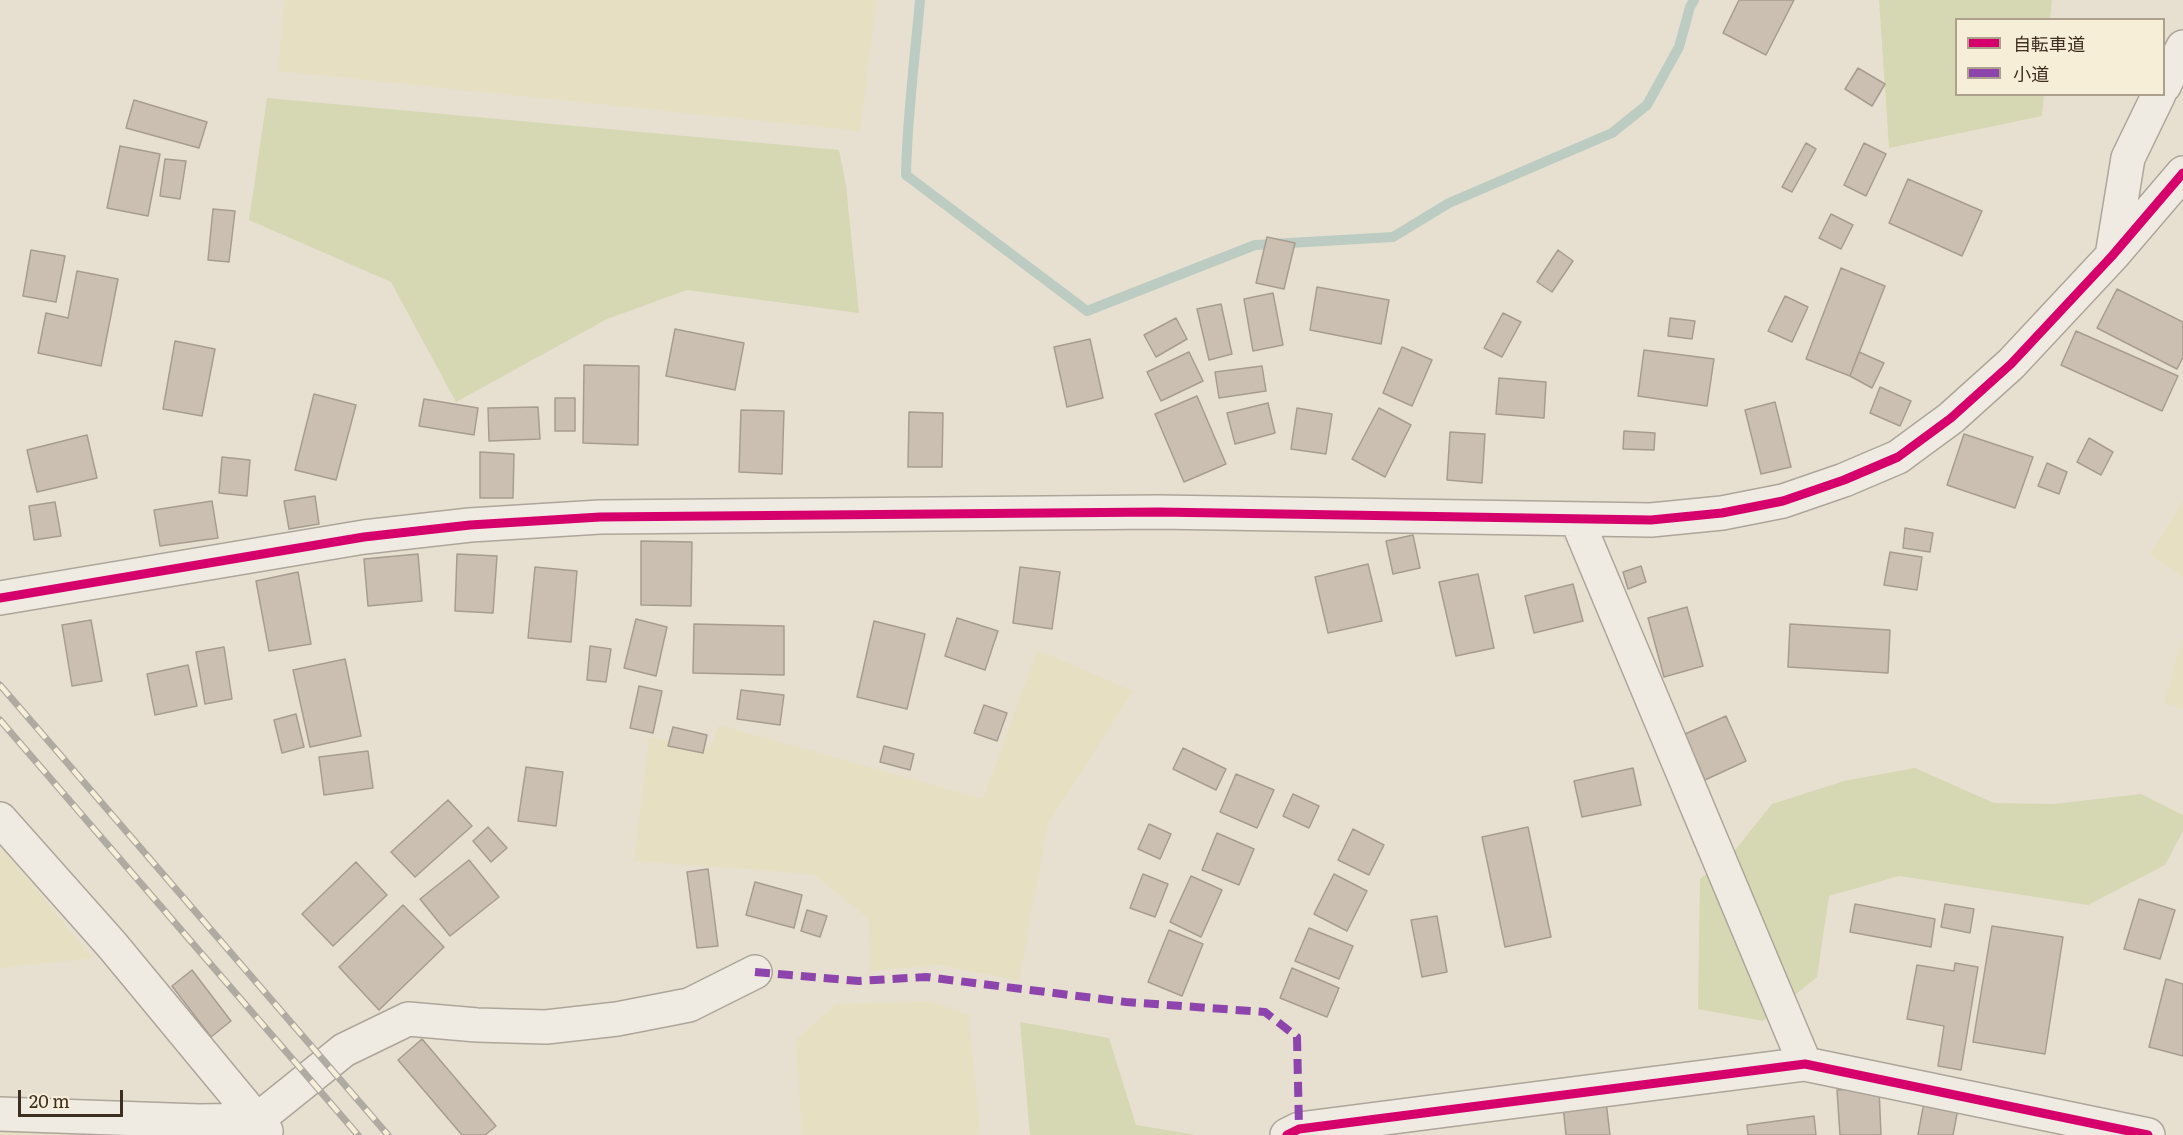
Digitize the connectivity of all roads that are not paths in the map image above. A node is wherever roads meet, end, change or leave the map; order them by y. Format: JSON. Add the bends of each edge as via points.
{"nodes":[{"id":1,"x":2183,"y":47,"type":"edge"},
{"id":2,"x":2165,"y":82,"type":"edge"},
{"id":3,"x":2158,"y":96,"type":"edge"},
{"id":4,"x":2183,"y":173,"type":"edge"},
{"id":5,"x":2112,"y":256,"type":"junction"},
{"id":6,"x":1577,"y":520,"type":"junction"},
{"id":7,"x":0,"y":598,"type":"edge"},
{"id":8,"x":0,"y":819,"type":"edge"},
{"id":9,"x":755,"y":972,"type":"dead end"},
{"id":10,"x":1805,"y":1064,"type":"junction"},
{"id":11,"x":0,"y":1114,"type":"edge"},
{"id":12,"x":263,"y":1127,"type":"edge"},
{"id":13,"x":1287,"y":1135,"type":"edge"},
{"id":14,"x":2148,"y":1135,"type":"edge"}],
"edges":[{"from":1,"to":2,"type":"street"},
{"from":3,"to":5,"type":"street","via":[[2128,158]]},
{"from":4,"to":5,"type":"street"},
{"from":5,"to":6,"type":"street","via":[[2011,364],[1951,418],[1898,457],[1783,501],[1722,513],[1651,520]]},
{"from":6,"to":7,"type":"street","via":[[1158,512],[600,517],[470,525],[364,537]]},
{"from":6,"to":10,"type":"street"},
{"from":8,"to":12,"type":"street","via":[[112,945]]},
{"from":9,"to":12,"type":"street","via":[[689,1005],[617,1019],[546,1026],[408,1019],[344,1050]]},
{"from":10,"to":13,"type":"street","via":[[1299,1129]]},
{"from":10,"to":14,"type":"street"},
{"from":11,"to":12,"type":"street"}]}
